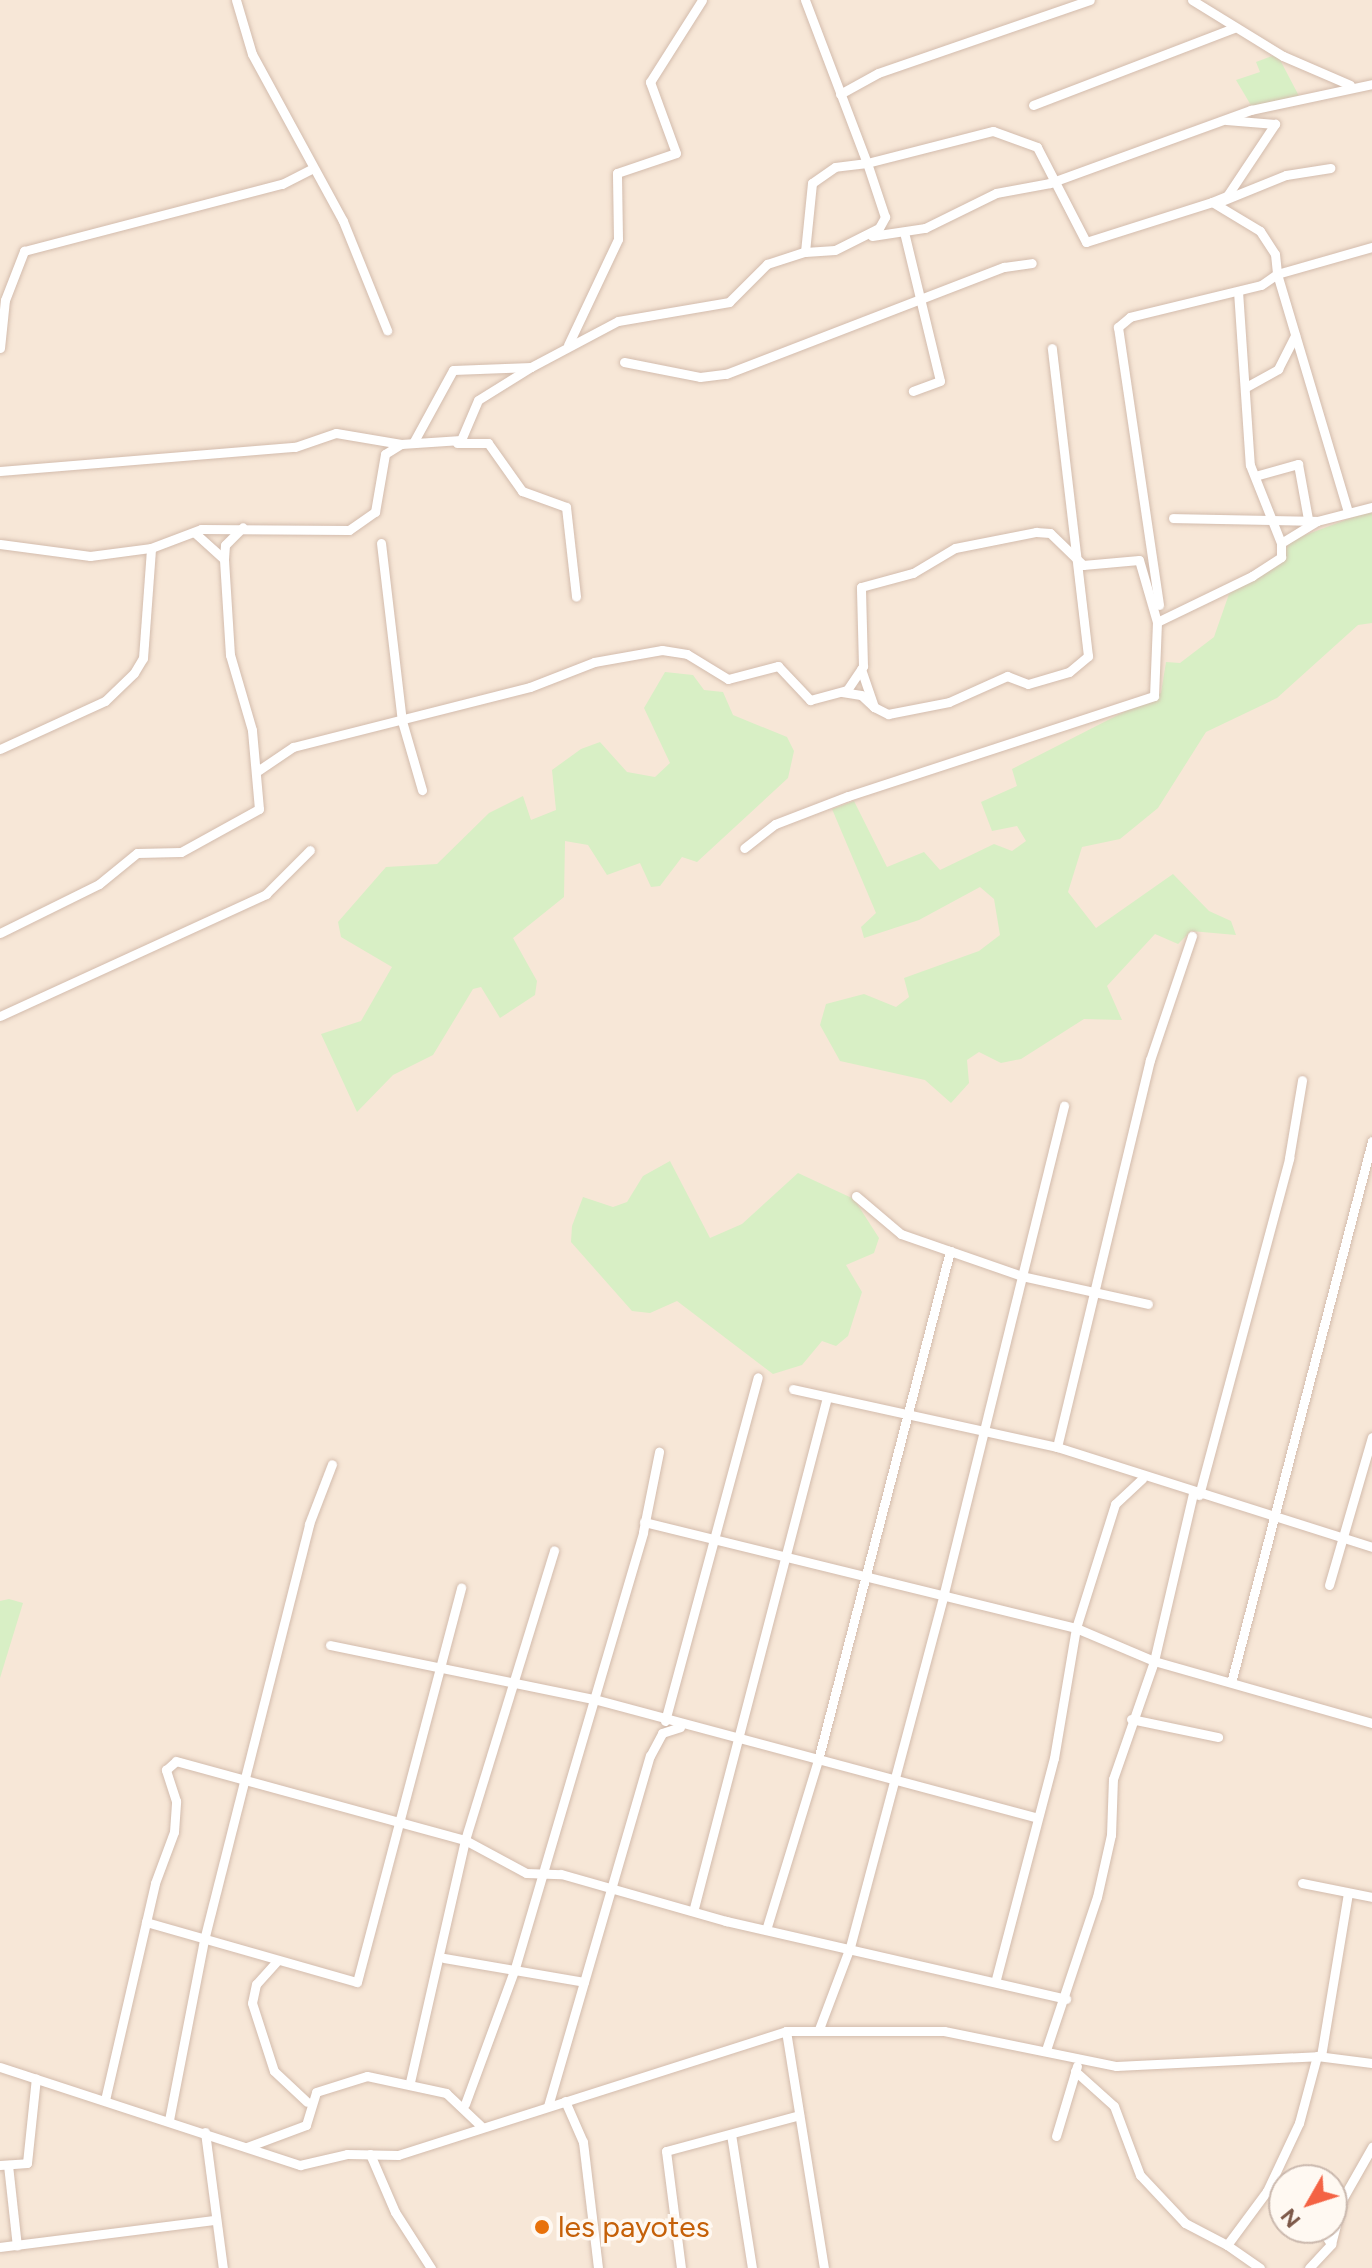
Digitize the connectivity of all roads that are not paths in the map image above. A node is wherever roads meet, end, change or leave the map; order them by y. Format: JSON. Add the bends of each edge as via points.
{"nodes":[{"id":1,"x":236,"y":0,"type":"edge"},
{"id":2,"x":702,"y":0,"type":"edge"},
{"id":3,"x":805,"y":0,"type":"edge"},
{"id":4,"x":1090,"y":0,"type":"edge"},
{"id":5,"x":1192,"y":0,"type":"edge"},
{"id":6,"x":1234,"y":28,"type":"junction"},
{"id":7,"x":1372,"y":84,"type":"edge"},
{"id":8,"x":1350,"y":85,"type":"junction"},
{"id":9,"x":840,"y":94,"type":"junction"},
{"id":10,"x":1033,"y":105,"type":"dead end"},
{"id":11,"x":1221,"y":119,"type":"junction"},
{"id":12,"x":867,"y":163,"type":"junction"},
{"id":13,"x":1330,"y":168,"type":"dead end"},
{"id":14,"x":311,"y":169,"type":"junction"},
{"id":15,"x":1054,"y":176,"type":"junction"},
{"id":16,"x":1212,"y":202,"type":"junction"},
{"id":17,"x":904,"y":232,"type":"junction"},
{"id":18,"x":868,"y":237,"type":"junction"},
{"id":19,"x":1372,"y":247,"type":"edge"},
{"id":20,"x":805,"y":252,"type":"junction"},
{"id":21,"x":1032,"y":263,"type":"dead end"},
{"id":22,"x":1277,"y":274,"type":"junction"},
{"id":23,"x":1238,"y":291,"type":"junction"},
{"id":24,"x":921,"y":301,"type":"junction"},
{"id":25,"x":387,"y":330,"type":"dead end"},
{"id":26,"x":1295,"y":335,"type":"junction"},
{"id":27,"x":568,"y":345,"type":"junction"},
{"id":28,"x":0,"y":348,"type":"edge"},
{"id":29,"x":1052,"y":348,"type":"dead end"},
{"id":30,"x":624,"y":362,"type":"dead end"},
{"id":31,"x":531,"y":367,"type":"junction"},
{"id":32,"x":1246,"y":387,"type":"junction"},
{"id":33,"x":913,"y":391,"type":"dead end"},
{"id":34,"x":413,"y":443,"type":"junction"},
{"id":35,"x":453,"y":443,"type":"junction"},
{"id":36,"x":401,"y":444,"type":"junction"},
{"id":37,"x":0,"y":471,"type":"edge"},
{"id":38,"x":1255,"y":476,"type":"junction"},
{"id":39,"x":1372,"y":507,"type":"edge"},
{"id":40,"x":1348,"y":512,"type":"junction"},
{"id":41,"x":1173,"y":518,"type":"dead end"},
{"id":42,"x":1271,"y":518,"type":"junction"},
{"id":43,"x":1313,"y":520,"type":"junction"},
{"id":44,"x":243,"y":527,"type":"junction"},
{"id":45,"x":190,"y":532,"type":"junction"},
{"id":46,"x":381,"y":543,"type":"dead end"},
{"id":47,"x":1281,"y":543,"type":"junction"},
{"id":48,"x":0,"y":544,"type":"edge"},
{"id":49,"x":151,"y":548,"type":"junction"},
{"id":50,"x":224,"y":559,"type":"junction"},
{"id":51,"x":1079,"y":562,"type":"junction"},
{"id":52,"x":576,"y":596,"type":"dead end"},
{"id":53,"x":1159,"y":621,"type":"junction"},
{"id":54,"x":861,"y":669,"type":"junction"},
{"id":55,"x":842,"y":692,"type":"junction"},
{"id":56,"x":874,"y":707,"type":"junction"},
{"id":57,"x":402,"y":721,"type":"junction"},
{"id":58,"x":0,"y":749,"type":"edge"},
{"id":59,"x":256,"y":772,"type":"junction"},
{"id":60,"x":422,"y":790,"type":"dead end"},
{"id":61,"x":744,"y":848,"type":"dead end"},
{"id":62,"x":310,"y":850,"type":"dead end"},
{"id":63,"x":0,"y":933,"type":"edge"},
{"id":64,"x":1192,"y":936,"type":"dead end"},
{"id":65,"x":0,"y":1016,"type":"edge"},
{"id":66,"x":1302,"y":1080,"type":"dead end"},
{"id":67,"x":1064,"y":1106,"type":"dead end"},
{"id":68,"x":1372,"y":1141,"type":"edge"},
{"id":69,"x":856,"y":1196,"type":"dead end"},
{"id":70,"x":950,"y":1251,"type":"junction"},
{"id":71,"x":1022,"y":1276,"type":"junction"},
{"id":72,"x":1092,"y":1293,"type":"junction"},
{"id":73,"x":1148,"y":1304,"type":"dead end"},
{"id":74,"x":758,"y":1377,"type":"dead end"},
{"id":75,"x":793,"y":1389,"type":"dead end"},
{"id":76,"x":827,"y":1397,"type":"junction"},
{"id":77,"x":907,"y":1413,"type":"junction"},
{"id":78,"x":981,"y":1429,"type":"junction"},
{"id":79,"x":1372,"y":1437,"type":"edge"},
{"id":80,"x":1057,"y":1447,"type":"junction"},
{"id":81,"x":659,"y":1452,"type":"dead end"},
{"id":82,"x":332,"y":1464,"type":"dead end"},
{"id":83,"x":1142,"y":1479,"type":"junction"},
{"id":84,"x":1196,"y":1494,"type":"junction"},
{"id":85,"x":1276,"y":1518,"type":"junction"},
{"id":86,"x":644,"y":1522,"type":"junction"},
{"id":87,"x":1343,"y":1539,"type":"junction"},
{"id":88,"x":710,"y":1542,"type":"junction"},
{"id":89,"x":1372,"y":1547,"type":"edge"},
{"id":90,"x":554,"y":1550,"type":"dead end"},
{"id":91,"x":786,"y":1553,"type":"junction"},
{"id":92,"x":865,"y":1581,"type":"junction"},
{"id":93,"x":1329,"y":1585,"type":"dead end"},
{"id":94,"x":461,"y":1587,"type":"dead end"},
{"id":95,"x":944,"y":1593,"type":"junction"},
{"id":96,"x":1076,"y":1628,"type":"junction"},
{"id":97,"x":330,"y":1645,"type":"dead end"},
{"id":98,"x":1154,"y":1661,"type":"junction"},
{"id":99,"x":443,"y":1665,"type":"junction"},
{"id":100,"x":1232,"y":1679,"type":"junction"},
{"id":101,"x":517,"y":1683,"type":"junction"},
{"id":102,"x":594,"y":1699,"type":"junction"},
{"id":103,"x":1131,"y":1719,"type":"junction"},
{"id":104,"x":665,"y":1721,"type":"junction"},
{"id":105,"x":1372,"y":1723,"type":"edge"},
{"id":106,"x":680,"y":1727,"type":"junction"},
{"id":107,"x":1218,"y":1737,"type":"dead end"},
{"id":108,"x":740,"y":1742,"type":"junction"},
{"id":109,"x":818,"y":1760,"type":"junction"},
{"id":110,"x":247,"y":1775,"type":"junction"},
{"id":111,"x":890,"y":1781,"type":"junction"},
{"id":112,"x":1034,"y":1817,"type":"junction"},
{"id":113,"x":394,"y":1821,"type":"junction"},
{"id":114,"x":465,"y":1840,"type":"junction"},
{"id":115,"x":542,"y":1875,"type":"junction"},
{"id":116,"x":1302,"y":1883,"type":"dead end"},
{"id":117,"x":611,"y":1889,"type":"junction"},
{"id":118,"x":1348,"y":1893,"type":"junction"},
{"id":119,"x":1372,"y":1897,"type":"edge"},
{"id":120,"x":694,"y":1908,"type":"junction"},
{"id":121,"x":146,"y":1922,"type":"junction"},
{"id":122,"x":766,"y":1930,"type":"junction"},
{"id":123,"x":204,"y":1940,"type":"junction"},
{"id":124,"x":850,"y":1947,"type":"junction"},
{"id":125,"x":444,"y":1958,"type":"junction"},
{"id":126,"x":277,"y":1961,"type":"junction"},
{"id":127,"x":515,"y":1968,"type":"junction"},
{"id":128,"x":996,"y":1979,"type":"junction"},
{"id":129,"x":584,"y":1982,"type":"junction"},
{"id":130,"x":1066,"y":1999,"type":"junction"},
{"id":131,"x":819,"y":2029,"type":"junction"},
{"id":132,"x":786,"y":2031,"type":"junction"},
{"id":133,"x":1046,"y":2050,"type":"junction"},
{"id":134,"x":1319,"y":2056,"type":"junction"},
{"id":135,"x":1079,"y":2060,"type":"junction"},
{"id":136,"x":1371,"y":2065,"type":"edge"},
{"id":137,"x":0,"y":2067,"type":"edge"},
{"id":138,"x":1075,"y":2071,"type":"junction"},
{"id":139,"x":36,"y":2078,"type":"junction"},
{"id":140,"x":410,"y":2082,"type":"junction"},
{"id":141,"x":105,"y":2100,"type":"junction"},
{"id":142,"x":565,"y":2101,"type":"junction"},
{"id":143,"x":307,"y":2102,"type":"junction"},
{"id":144,"x":465,"y":2104,"type":"junction"},
{"id":145,"x":548,"y":2106,"type":"junction"},
{"id":146,"x":799,"y":2115,"type":"junction"},
{"id":147,"x":169,"y":2120,"type":"junction"},
{"id":148,"x":481,"y":2126,"type":"junction"},
{"id":149,"x":205,"y":2132,"type":"junction"},
{"id":150,"x":731,"y":2134,"type":"junction"},
{"id":151,"x":1056,"y":2136,"type":"dead end"},
{"id":152,"x":247,"y":2147,"type":"junction"},
{"id":153,"x":1372,"y":2147,"type":"edge"},
{"id":154,"x":370,"y":2154,"type":"junction"},
{"id":155,"x":4,"y":2165,"type":"edge"},
{"id":156,"x":1348,"y":2189,"type":"edge"},
{"id":157,"x":1267,"y":2191,"type":"joint"},
{"id":158,"x":215,"y":2220,"type":"junction"},
{"id":159,"x":1331,"y":2244,"type":"edge"},
{"id":160,"x":1227,"y":2245,"type":"junction"},
{"id":161,"x":17,"y":2246,"type":"junction"},
{"id":162,"x":0,"y":2247,"type":"edge"},
{"id":163,"x":223,"y":2268,"type":"edge"},
{"id":164,"x":431,"y":2268,"type":"edge"},
{"id":165,"x":598,"y":2268,"type":"edge"},
{"id":166,"x":681,"y":2268,"type":"edge"},
{"id":167,"x":752,"y":2268,"type":"edge"},
{"id":168,"x":824,"y":2268,"type":"edge"},
{"id":169,"x":1260,"y":2268,"type":"edge"},
{"id":170,"x":1309,"y":2268,"type":"edge"}],
"edges":[{"from":1,"to":14,"type":"street","via":[[252,54]]},
{"from":2,"to":27,"type":"street","via":[[650,82],[676,153],[617,173],[618,239]]},
{"from":3,"to":9,"type":"street"},
{"from":4,"to":9,"type":"street","via":[[878,73]]},
{"from":5,"to":6,"type":"street"},
{"from":6,"to":8,"type":"street"},
{"from":6,"to":10,"type":"street"},
{"from":7,"to":8,"type":"street"},
{"from":8,"to":11,"type":"street"},
{"from":9,"to":12,"type":"street"},
{"from":11,"to":15,"type":"street"},
{"from":11,"to":16,"type":"street","via":[[1275,124],[1227,196]]},
{"from":12,"to":15,"type":"street","via":[[993,131],[1037,147]]},
{"from":12,"to":18,"type":"street","via":[[885,217]]},
{"from":12,"to":20,"type":"street","via":[[835,167],[812,183]]},
{"from":13,"to":16,"type":"street","via":[[1286,175]]},
{"from":14,"to":25,"type":"street","via":[[343,221]]},
{"from":14,"to":28,"type":"street","via":[[282,184],[24,251],[5,300]]},
{"from":15,"to":16,"type":"street","via":[[1086,242]]},
{"from":15,"to":17,"type":"street"},
{"from":16,"to":22,"type":"street","via":[[1260,231],[1279,263]]},
{"from":17,"to":18,"type":"street"},
{"from":17,"to":24,"type":"street"},
{"from":18,"to":20,"type":"street"},
{"from":19,"to":22,"type":"street"},
{"from":20,"to":27,"type":"street","via":[[767,264],[729,302],[618,321]]},
{"from":21,"to":24,"type":"street","via":[[1004,267]]},
{"from":22,"to":23,"type":"street"},
{"from":22,"to":26,"type":"street"},
{"from":23,"to":32,"type":"street"},
{"from":23,"to":53,"type":"street","via":[[1130,317],[1118,327]]},
{"from":24,"to":30,"type":"street","via":[[716,376]]},
{"from":24,"to":33,"type":"street","via":[[940,381]]},
{"from":26,"to":32,"type":"street","via":[[1278,369]]},
{"from":26,"to":40,"type":"street","via":[[1328,466]]},
{"from":27,"to":31,"type":"street"},
{"from":29,"to":51,"type":"street"},
{"from":31,"to":34,"type":"street","via":[[453,370]]},
{"from":31,"to":35,"type":"street","via":[[478,400],[468,434]]},
{"from":32,"to":38,"type":"street"},
{"from":34,"to":35,"type":"street"},
{"from":34,"to":36,"type":"street"},
{"from":35,"to":52,"type":"street","via":[[488,443],[522,491],[566,507]]},
{"from":36,"to":37,"type":"street","via":[[336,433],[295,447]]},
{"from":36,"to":44,"type":"street","via":[[381,460],[375,512],[360,526],[308,534]]},
{"from":38,"to":42,"type":"street"},
{"from":38,"to":43,"type":"street","via":[[1298,464]]},
{"from":39,"to":40,"type":"street"},
{"from":40,"to":43,"type":"street"},
{"from":41,"to":42,"type":"street"},
{"from":42,"to":43,"type":"street"},
{"from":42,"to":47,"type":"street"},
{"from":43,"to":47,"type":"street"},
{"from":44,"to":45,"type":"street"},
{"from":44,"to":50,"type":"street","via":[[225,545]]},
{"from":45,"to":49,"type":"street"},
{"from":45,"to":50,"type":"street","via":[[212,542]]},
{"from":46,"to":57,"type":"street"},
{"from":47,"to":53,"type":"street","via":[[1281,557],[1252,576]]},
{"from":48,"to":49,"type":"street","via":[[71,557]]},
{"from":49,"to":58,"type":"street","via":[[143,658],[134,673],[105,701]]},
{"from":50,"to":59,"type":"street","via":[[230,655]]},
{"from":51,"to":53,"type":"street","via":[[1139,560]]},
{"from":51,"to":54,"type":"street","via":[[1050,533],[1036,532],[955,548],[913,573],[861,587]]},
{"from":51,"to":56,"type":"street","via":[[1083,665],[1028,684],[1007,676],[949,702],[888,714]]},
{"from":53,"to":61,"type":"street","via":[[1154,696],[848,796],[775,824]]},
{"from":54,"to":55,"type":"street"},
{"from":54,"to":56,"type":"street"},
{"from":55,"to":56,"type":"street","via":[[861,695]]},
{"from":55,"to":57,"type":"street","via":[[804,699],[778,666],[728,679],[671,649],[594,662]]},
{"from":57,"to":59,"type":"street","via":[[282,750]]},
{"from":57,"to":60,"type":"street"},
{"from":59,"to":63,"type":"street","via":[[255,816],[181,852],[137,853],[99,884]]},
{"from":62,"to":65,"type":"street","via":[[266,894]]},
{"from":64,"to":72,"type":"street","via":[[1150,1060]]},
{"from":66,"to":84,"type":"street","via":[[1289,1158]]},
{"from":67,"to":71,"type":"street"},
{"from":68,"to":85,"type":"street"},
{"from":69,"to":70,"type":"street","via":[[901,1234]]},
{"from":70,"to":71,"type":"street"},
{"from":70,"to":77,"type":"street"},
{"from":71,"to":72,"type":"street"},
{"from":71,"to":78,"type":"street"},
{"from":72,"to":73,"type":"street"},
{"from":72,"to":80,"type":"street"},
{"from":74,"to":88,"type":"street"},
{"from":75,"to":76,"type":"street"},
{"from":76,"to":77,"type":"street"},
{"from":76,"to":91,"type":"street"},
{"from":77,"to":78,"type":"street"},
{"from":77,"to":92,"type":"street"},
{"from":78,"to":80,"type":"street"},
{"from":78,"to":95,"type":"street"},
{"from":79,"to":87,"type":"street"},
{"from":80,"to":83,"type":"street"},
{"from":81,"to":86,"type":"street"},
{"from":82,"to":110,"type":"street","via":[[309,1524]]},
{"from":83,"to":84,"type":"street"},
{"from":83,"to":96,"type":"street","via":[[1115,1504]]},
{"from":84,"to":85,"type":"street"},
{"from":84,"to":98,"type":"street"},
{"from":85,"to":87,"type":"street"},
{"from":85,"to":100,"type":"street"},
{"from":86,"to":88,"type":"street"},
{"from":86,"to":102,"type":"street"},
{"from":87,"to":89,"type":"street"},
{"from":87,"to":93,"type":"street"},
{"from":88,"to":91,"type":"street"},
{"from":88,"to":104,"type":"street"},
{"from":90,"to":101,"type":"street"},
{"from":91,"to":92,"type":"street"},
{"from":91,"to":108,"type":"street"},
{"from":92,"to":95,"type":"street"},
{"from":92,"to":109,"type":"street"},
{"from":94,"to":99,"type":"street"},
{"from":95,"to":96,"type":"street","via":[[997,1613]]},
{"from":95,"to":111,"type":"street"},
{"from":96,"to":98,"type":"street"},
{"from":96,"to":112,"type":"street","via":[[1054,1758]]},
{"from":97,"to":99,"type":"street"},
{"from":98,"to":100,"type":"street"},
{"from":98,"to":103,"type":"street"},
{"from":99,"to":101,"type":"street"},
{"from":99,"to":113,"type":"street"},
{"from":100,"to":105,"type":"street"},
{"from":101,"to":102,"type":"street"},
{"from":101,"to":114,"type":"street"},
{"from":102,"to":104,"type":"street"},
{"from":102,"to":115,"type":"street"},
{"from":103,"to":107,"type":"street"},
{"from":103,"to":130,"type":"street","via":[[1113,1779],[1100,1885]]},
{"from":104,"to":106,"type":"street"},
{"from":106,"to":108,"type":"street"},
{"from":106,"to":117,"type":"street","via":[[655,1744]]},
{"from":108,"to":109,"type":"street"},
{"from":108,"to":120,"type":"street"},
{"from":109,"to":111,"type":"street"},
{"from":109,"to":122,"type":"street"},
{"from":110,"to":113,"type":"street"},
{"from":110,"to":121,"type":"street","via":[[176,1761],[167,1766],[174,1832]]},
{"from":110,"to":123,"type":"street"},
{"from":111,"to":112,"type":"street"},
{"from":111,"to":124,"type":"street"},
{"from":112,"to":128,"type":"street"},
{"from":113,"to":114,"type":"street"},
{"from":113,"to":126,"type":"street","via":[[357,1982]]},
{"from":114,"to":115,"type":"street","via":[[507,1866]]},
{"from":114,"to":125,"type":"street"},
{"from":115,"to":117,"type":"street"},
{"from":115,"to":127,"type":"street"},
{"from":116,"to":118,"type":"street"},
{"from":117,"to":120,"type":"street"},
{"from":117,"to":129,"type":"street"},
{"from":118,"to":119,"type":"street"},
{"from":118,"to":134,"type":"street"},
{"from":120,"to":122,"type":"street"},
{"from":121,"to":123,"type":"street"},
{"from":121,"to":141,"type":"street"},
{"from":122,"to":124,"type":"street"},
{"from":123,"to":126,"type":"street"},
{"from":123,"to":147,"type":"street"},
{"from":124,"to":128,"type":"street"},
{"from":124,"to":131,"type":"street"},
{"from":125,"to":127,"type":"street"},
{"from":125,"to":140,"type":"street","via":[[423,2007]]},
{"from":126,"to":143,"type":"street","via":[[256,1984],[252,2003],[274,2071]]},
{"from":127,"to":129,"type":"street"},
{"from":127,"to":144,"type":"street"},
{"from":128,"to":130,"type":"street"},
{"from":129,"to":145,"type":"street"},
{"from":130,"to":133,"type":"street"},
{"from":131,"to":132,"type":"street"},
{"from":131,"to":133,"type":"street","via":[[944,2031]]},
{"from":132,"to":142,"type":"street"},
{"from":132,"to":146,"type":"street"},
{"from":133,"to":135,"type":"street"},
{"from":134,"to":135,"type":"street","via":[[1153,2067]]},
{"from":134,"to":136,"type":"street"},
{"from":134,"to":157,"type":"street","via":[[1299,2123]]},
{"from":135,"to":138,"type":"street"},
{"from":137,"to":139,"type":"street"},
{"from":138,"to":151,"type":"street"},
{"from":138,"to":160,"type":"street","via":[[1114,2106],[1140,2175],[1185,2223]]},
{"from":139,"to":141,"type":"street"},
{"from":139,"to":155,"type":"street","via":[[27,2163]]},
{"from":140,"to":143,"type":"street","via":[[353,2078]]},
{"from":140,"to":144,"type":"street"},
{"from":141,"to":147,"type":"street"},
{"from":142,"to":145,"type":"street"},
{"from":142,"to":165,"type":"street","via":[[583,2142]]},
{"from":143,"to":152,"type":"street","via":[[306,2125]]},
{"from":144,"to":148,"type":"street"},
{"from":145,"to":148,"type":"street"},
{"from":146,"to":150,"type":"street"},
{"from":146,"to":168,"type":"street"},
{"from":147,"to":149,"type":"street"},
{"from":148,"to":154,"type":"street","via":[[398,2155]]},
{"from":149,"to":152,"type":"street"},
{"from":149,"to":158,"type":"street"},
{"from":150,"to":166,"type":"street","via":[[666,2151]]},
{"from":150,"to":167,"type":"street"},
{"from":152,"to":154,"type":"street","via":[[292,2164]]},
{"from":153,"to":156,"type":"street"},
{"from":154,"to":164,"type":"street","via":[[391,2204]]},
{"from":155,"to":161,"type":"street"},
{"from":157,"to":160,"type":"street"},
{"from":158,"to":161,"type":"street"},
{"from":158,"to":163,"type":"street"},
{"from":159,"to":170,"type":"street"},
{"from":160,"to":169,"type":"street"},
{"from":161,"to":162,"type":"street"}]}
